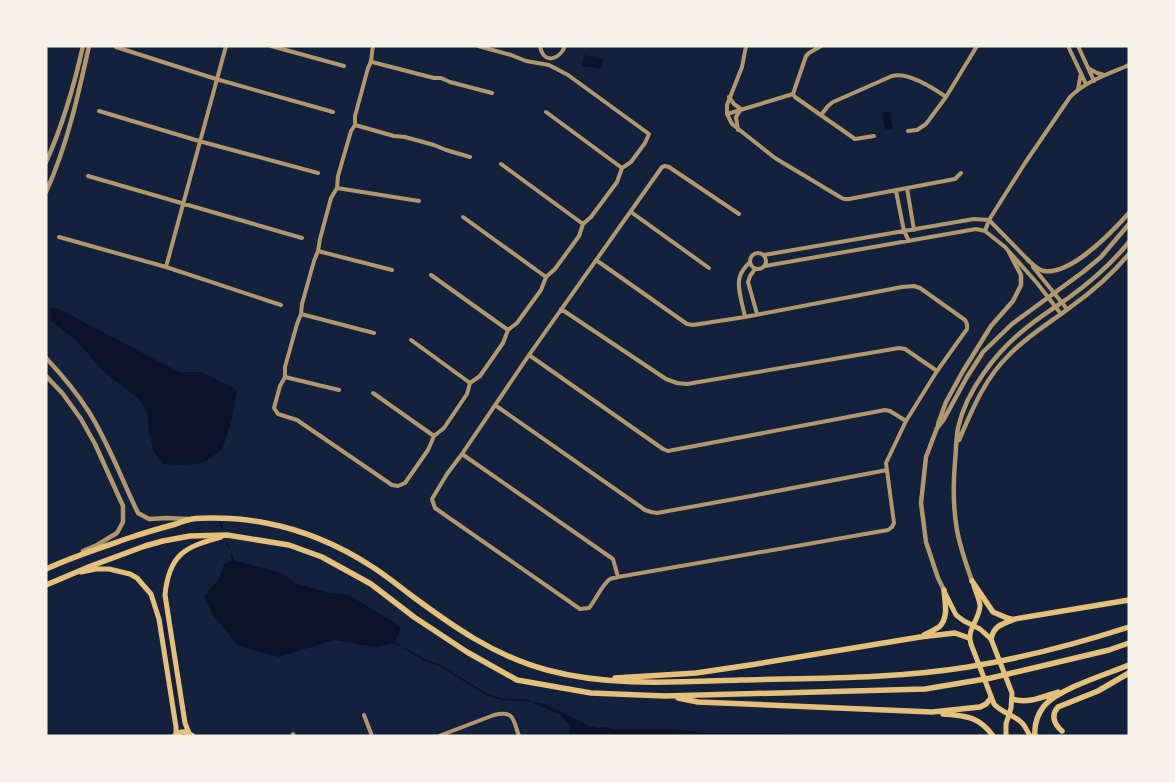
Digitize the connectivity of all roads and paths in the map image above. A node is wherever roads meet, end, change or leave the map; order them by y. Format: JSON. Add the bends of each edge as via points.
{"nodes":[{"id":1,"x":83,"y":46,"type":"edge"},
{"id":2,"x":89,"y":46,"type":"edge"},
{"id":3,"x":116,"y":46,"type":"edge"},
{"id":4,"x":226,"y":46,"type":"edge"},
{"id":5,"x":271,"y":46,"type":"edge"},
{"id":6,"x":373,"y":46,"type":"edge"},
{"id":7,"x":478,"y":46,"type":"edge"},
{"id":8,"x":540,"y":46,"type":"edge"},
{"id":9,"x":565,"y":46,"type":"edge"},
{"id":10,"x":746,"y":46,"type":"edge"},
{"id":11,"x":821,"y":46,"type":"edge"},
{"id":12,"x":977,"y":46,"type":"edge"},
{"id":13,"x":1068,"y":46,"type":"edge"},
{"id":14,"x":1078,"y":46,"type":"edge"},
{"id":15,"x":551,"y":58,"type":"junction"},
{"id":16,"x":372,"y":62,"type":"junction"},
{"id":17,"x":549,"y":65,"type":"junction"},
{"id":18,"x":1129,"y":65,"type":"edge"},
{"id":19,"x":344,"y":66,"type":"dead end"},
{"id":20,"x":1088,"y":68,"type":"junction"},
{"id":21,"x":1081,"y":73,"type":"junction"},
{"id":22,"x":1105,"y":75,"type":"junction"},
{"id":23,"x":216,"y":79,"type":"junction"},
{"id":24,"x":1094,"y":80,"type":"junction"},
{"id":25,"x":1086,"y":84,"type":"junction"},
{"id":26,"x":1078,"y":89,"type":"junction"},
{"id":27,"x":492,"y":93,"type":"dead end"},
{"id":28,"x":793,"y":94,"type":"junction"},
{"id":29,"x":729,"y":97,"type":"junction"},
{"id":30,"x":946,"y":97,"type":"junction"},
{"id":31,"x":741,"y":109,"type":"junction"},
{"id":32,"x":99,"y":111,"type":"dead end"},
{"id":33,"x":333,"y":112,"type":"dead end"},
{"id":34,"x":546,"y":112,"type":"dead end"},
{"id":35,"x":727,"y":114,"type":"junction"},
{"id":36,"x":821,"y":115,"type":"junction"},
{"id":37,"x":354,"y":125,"type":"junction"},
{"id":38,"x":738,"y":130,"type":"junction"},
{"id":39,"x":908,"y":131,"type":"dead end"},
{"id":40,"x":874,"y":136,"type":"dead end"},
{"id":41,"x":199,"y":141,"type":"junction"},
{"id":42,"x":470,"y":157,"type":"dead end"},
{"id":43,"x":46,"y":162,"type":"edge"},
{"id":44,"x":501,"y":164,"type":"dead end"},
{"id":45,"x":622,"y":168,"type":"junction"},
{"id":46,"x":318,"y":173,"type":"dead end"},
{"id":47,"x":961,"y":173,"type":"dead end"},
{"id":48,"x":88,"y":176,"type":"dead end"},
{"id":49,"x":337,"y":188,"type":"junction"},
{"id":50,"x":907,"y":188,"type":"junction"},
{"id":51,"x":896,"y":191,"type":"junction"},
{"id":52,"x":46,"y":192,"type":"edge"},
{"id":53,"x":419,"y":201,"type":"dead end"},
{"id":54,"x":183,"y":204,"type":"junction"},
{"id":55,"x":631,"y":212,"type":"junction"},
{"id":56,"x":1129,"y":213,"type":"edge"},
{"id":57,"x":739,"y":214,"type":"dead end"},
{"id":58,"x":463,"y":217,"type":"dead end"},
{"id":59,"x":989,"y":220,"type":"junction"},
{"id":60,"x":583,"y":224,"type":"junction"},
{"id":61,"x":1129,"y":224,"type":"edge"},
{"id":62,"x":914,"y":230,"type":"junction"},
{"id":63,"x":904,"y":231,"type":"junction"},
{"id":64,"x":984,"y":231,"type":"junction"},
{"id":65,"x":60,"y":237,"type":"dead end"},
{"id":66,"x":302,"y":238,"type":"dead end"},
{"id":67,"x":909,"y":241,"type":"junction"},
{"id":68,"x":1129,"y":242,"type":"edge"},
{"id":69,"x":318,"y":250,"type":"junction"},
{"id":70,"x":791,"y":250,"type":"junction"},
{"id":71,"x":1009,"y":252,"type":"junction"},
{"id":72,"x":1129,"y":254,"type":"edge"},
{"id":73,"x":764,"y":255,"type":"junction"},
{"id":74,"x":596,"y":260,"type":"junction"},
{"id":75,"x":1028,"y":260,"type":"junction"},
{"id":76,"x":792,"y":261,"type":"junction"},
{"id":77,"x":750,"y":262,"type":"junction"},
{"id":78,"x":765,"y":266,"type":"junction"},
{"id":79,"x":166,"y":267,"type":"junction"},
{"id":80,"x":708,"y":268,"type":"dead end"},
{"id":81,"x":755,"y":269,"type":"junction"},
{"id":82,"x":392,"y":270,"type":"dead end"},
{"id":83,"x":432,"y":275,"type":"dead end"},
{"id":84,"x":546,"y":277,"type":"junction"},
{"id":85,"x":281,"y":305,"type":"dead end"},
{"id":86,"x":561,"y":308,"type":"junction"},
{"id":87,"x":1068,"y":309,"type":"junction"},
{"id":88,"x":301,"y":314,"type":"junction"},
{"id":89,"x":757,"y":314,"type":"junction"},
{"id":90,"x":1061,"y":314,"type":"junction"},
{"id":91,"x":745,"y":317,"type":"junction"},
{"id":92,"x":508,"y":330,"type":"junction"},
{"id":93,"x":374,"y":333,"type":"dead end"},
{"id":94,"x":410,"y":340,"type":"dead end"},
{"id":95,"x":529,"y":355,"type":"junction"},
{"id":96,"x":46,"y":358,"type":"edge"},
{"id":97,"x":937,"y":371,"type":"junction"},
{"id":98,"x":46,"y":376,"type":"edge"},
{"id":99,"x":285,"y":377,"type":"junction"},
{"id":100,"x":470,"y":383,"type":"junction"},
{"id":101,"x":339,"y":390,"type":"dead end"},
{"id":102,"x":373,"y":394,"type":"dead end"},
{"id":103,"x":495,"y":406,"type":"junction"},
{"id":104,"x":906,"y":421,"type":"junction"},
{"id":105,"x":937,"y":428,"type":"junction"},
{"id":106,"x":434,"y":436,"type":"junction"},
{"id":107,"x":957,"y":445,"type":"junction"},
{"id":108,"x":462,"y":454,"type":"junction"},
{"id":109,"x":887,"y":470,"type":"junction"},
{"id":110,"x":190,"y":519,"type":"junction"},
{"id":111,"x":227,"y":535,"type":"junction"},
{"id":112,"x":66,"y":560,"type":"junction"},
{"id":113,"x":46,"y":569,"type":"edge"},
{"id":114,"x":72,"y":574,"type":"junction"},
{"id":115,"x":618,"y":577,"type":"junction"},
{"id":116,"x":972,"y":581,"type":"junction"},
{"id":117,"x":46,"y":585,"type":"edge"},
{"id":118,"x":944,"y":590,"type":"junction"},
{"id":119,"x":1129,"y":600,"type":"edge"},
{"id":120,"x":1015,"y":619,"type":"junction"},
{"id":121,"x":973,"y":626,"type":"junction"},
{"id":122,"x":1129,"y":627,"type":"edge"},
{"id":123,"x":920,"y":638,"type":"junction"},
{"id":124,"x":969,"y":638,"type":"junction"},
{"id":125,"x":992,"y":642,"type":"junction"},
{"id":126,"x":1129,"y":643,"type":"edge"},
{"id":127,"x":1129,"y":665,"type":"edge"},
{"id":128,"x":1129,"y":673,"type":"edge"},
{"id":129,"x":592,"y":679,"type":"junction"},
{"id":130,"x":1081,"y":684,"type":"junction"},
{"id":131,"x":990,"y":695,"type":"junction"},
{"id":132,"x":665,"y":696,"type":"junction"},
{"id":133,"x":1012,"y":699,"type":"junction"},
{"id":134,"x":932,"y":712,"type":"junction"},
{"id":135,"x":1010,"y":715,"type":"junction"},
{"id":136,"x":364,"y":716,"type":"dead end"},
{"id":137,"x":1062,"y":731,"type":"dead end"},
{"id":138,"x":191,"y":734,"type":"edge"},
{"id":139,"x":175,"y":735,"type":"edge"},
{"id":140,"x":372,"y":736,"type":"edge"},
{"id":141,"x":439,"y":736,"type":"edge"},
{"id":142,"x":519,"y":736,"type":"edge"},
{"id":143,"x":993,"y":736,"type":"edge"},
{"id":144,"x":1006,"y":736,"type":"edge"},
{"id":145,"x":1030,"y":736,"type":"edge"},
{"id":146,"x":1035,"y":736,"type":"edge"}],
"edges":[{"from":1,"to":43,"type":"street","via":[[68,107]]},
{"from":2,"to":52,"type":"street","via":[[65,143]]},
{"from":3,"to":23,"type":"street"},
{"from":4,"to":23,"type":"street"},
{"from":5,"to":19,"type":"street"},
{"from":6,"to":16,"type":"street"},
{"from":7,"to":17,"type":"street"},
{"from":8,"to":15,"type":"street","via":[[545,56]]},
{"from":9,"to":15,"type":"street","via":[[558,57]]},
{"from":10,"to":29,"type":"street","via":[[742,67]]},
{"from":11,"to":28,"type":"street","via":[[806,56]]},
{"from":12,"to":30,"type":"street"},
{"from":13,"to":21,"type":"street"},
{"from":14,"to":20,"type":"street"},
{"from":15,"to":17,"type":"street"},
{"from":16,"to":27,"type":"street"},
{"from":16,"to":37,"type":"street"},
{"from":17,"to":45,"type":"street","via":[[568,75],[649,134],[631,162]]},
{"from":18,"to":22,"type":"street"},
{"from":20,"to":22,"type":"street"},
{"from":20,"to":24,"type":"street"},
{"from":21,"to":25,"type":"street"},
{"from":21,"to":26,"type":"street"},
{"from":22,"to":24,"type":"street"},
{"from":23,"to":33,"type":"street"},
{"from":23,"to":41,"type":"street"},
{"from":24,"to":25,"type":"street"},
{"from":25,"to":26,"type":"street"},
{"from":26,"to":59,"type":"street"},
{"from":28,"to":31,"type":"street"},
{"from":28,"to":36,"type":"street"},
{"from":29,"to":31,"type":"street"},
{"from":29,"to":35,"type":"street"},
{"from":30,"to":36,"type":"street","via":[[924,83],[898,74],[833,102]]},
{"from":30,"to":39,"type":"street","via":[[926,124]]},
{"from":31,"to":35,"type":"street"},
{"from":31,"to":38,"type":"street","via":[[736,116]]},
{"from":32,"to":41,"type":"street"},
{"from":34,"to":45,"type":"street"},
{"from":35,"to":38,"type":"street"},
{"from":36,"to":40,"type":"street","via":[[854,139]]},
{"from":37,"to":42,"type":"street"},
{"from":37,"to":49,"type":"street"},
{"from":38,"to":51,"type":"street","via":[[775,158],[844,199]]},
{"from":41,"to":46,"type":"street"},
{"from":41,"to":54,"type":"street"},
{"from":44,"to":60,"type":"street"},
{"from":45,"to":60,"type":"street","via":[[617,182],[592,217]]},
{"from":47,"to":50,"type":"street","via":[[955,179]]},
{"from":48,"to":54,"type":"street"},
{"from":49,"to":53,"type":"street"},
{"from":49,"to":69,"type":"street","via":[[331,198]]},
{"from":50,"to":51,"type":"street"},
{"from":50,"to":62,"type":"street"},
{"from":51,"to":63,"type":"street"},
{"from":54,"to":66,"type":"street"},
{"from":54,"to":79,"type":"street"},
{"from":55,"to":57,"type":"street","via":[[665,166]]},
{"from":55,"to":74,"type":"street"},
{"from":55,"to":80,"type":"street"},
{"from":56,"to":75,"type":"street","via":[[1091,250],[1063,268],[1041,270]]},
{"from":58,"to":84,"type":"street"},
{"from":59,"to":62,"type":"street","via":[[974,219]]},
{"from":59,"to":64,"type":"street"},
{"from":59,"to":75,"type":"street"},
{"from":60,"to":84,"type":"street","via":[[579,236],[555,270]]},
{"from":61,"to":105,"type":"street","via":[[1101,257],[1012,324],[983,352]]},
{"from":62,"to":63,"type":"street"},
{"from":63,"to":67,"type":"street"},
{"from":63,"to":70,"type":"street"},
{"from":64,"to":67,"type":"street","via":[[976,229]]},
{"from":64,"to":71,"type":"street"},
{"from":65,"to":79,"type":"street"},
{"from":67,"to":76,"type":"street"},
{"from":68,"to":107,"type":"street","via":[[1103,270],[1025,328],[995,358],[967,403],[958,427]]},
{"from":69,"to":82,"type":"street"},
{"from":69,"to":88,"type":"street"},
{"from":70,"to":73,"type":"street"},
{"from":70,"to":76,"type":"street","via":[[788,254]]},
{"from":71,"to":90,"type":"street"},
{"from":71,"to":105,"type":"street","via":[[1021,275],[1021,285],[963,371],[946,402]]},
{"from":72,"to":87,"type":"street"},
{"from":73,"to":77,"type":"street","via":[[754,254]]},
{"from":73,"to":78,"type":"street"},
{"from":74,"to":86,"type":"street"},
{"from":74,"to":91,"type":"street","via":[[686,324]]},
{"from":75,"to":87,"type":"street"},
{"from":76,"to":78,"type":"street"},
{"from":77,"to":81,"type":"street"},
{"from":77,"to":91,"type":"street","via":[[739,277]]},
{"from":78,"to":81,"type":"street"},
{"from":79,"to":85,"type":"street"},
{"from":81,"to":89,"type":"street","via":[[748,282]]},
{"from":83,"to":92,"type":"street"},
{"from":84,"to":92,"type":"street","via":[[541,290]]},
{"from":86,"to":95,"type":"street"},
{"from":86,"to":97,"type":"street","via":[[666,379],[686,384],[899,348],[906,349]]},
{"from":87,"to":90,"type":"street"},
{"from":88,"to":93,"type":"street"},
{"from":88,"to":99,"type":"street"},
{"from":89,"to":91,"type":"street"},
{"from":89,"to":97,"type":"street","via":[[914,286],[967,324],[967,329]]},
{"from":90,"to":107,"type":"street","via":[[1008,355],[969,415]]},
{"from":92,"to":100,"type":"street","via":[[504,343],[480,376]]},
{"from":94,"to":100,"type":"street"},
{"from":95,"to":103,"type":"street"},
{"from":95,"to":104,"type":"street","via":[[668,451],[885,410]]},
{"from":96,"to":110,"type":"street","via":[[90,413],[138,513],[149,520]]},
{"from":97,"to":104,"type":"street"},
{"from":98,"to":112,"type":"street","via":[[81,419],[123,506],[123,522],[117,533]]},
{"from":99,"to":101,"type":"street"},
{"from":99,"to":106,"type":"street","via":[[274,404],[276,411],[297,420],[392,485],[404,483]]},
{"from":100,"to":106,"type":"street","via":[[467,394],[444,428]]},
{"from":102,"to":106,"type":"street"},
{"from":103,"to":108,"type":"street"},
{"from":103,"to":109,"type":"street","via":[[646,510],[657,513]]},
{"from":104,"to":109,"type":"street","via":[[886,463]]},
{"from":105,"to":118,"type":"street","via":[[926,457],[921,503],[926,542]]},
{"from":107,"to":116,"type":"street","via":[[953,504],[962,552]]},
{"from":108,"to":115,"type":"street","via":[[613,559]]},
{"from":108,"to":115,"type":"street","via":[[432,499],[435,508],[580,609],[589,608],[605,584]]},
{"from":109,"to":115,"type":"street","via":[[894,523],[884,532]]},
{"from":110,"to":112,"type":"highway"},
{"from":110,"to":129,"type":"highway","via":[[230,518],[265,523],[335,546],[371,566],[471,638],[502,654],[546,670]]},
{"from":111,"to":114,"type":"highway","via":[[163,541]]},
{"from":111,"to":132,"type":"highway","via":[[289,545],[322,557],[371,584],[467,652],[517,680],[591,693]]},
{"from":111,"to":138,"type":"main road","via":[[180,554],[173,563],[166,586],[185,723]]},
{"from":112,"to":113,"type":"highway"},
{"from":114,"to":117,"type":"highway"},
{"from":114,"to":139,"type":"main road","via":[[96,569],[120,571],[137,578],[151,594],[159,619]]},
{"from":116,"to":120,"type":"highway","via":[[993,612]]},
{"from":116,"to":121,"type":"main road","via":[[980,604]]},
{"from":118,"to":121,"type":"main road","via":[[956,615]]},
{"from":118,"to":123,"type":"highway","via":[[944,620]]},
{"from":119,"to":120,"type":"highway"},
{"from":120,"to":125,"type":"highway","via":[[994,629]]},
{"from":121,"to":124,"type":"main road"},
{"from":121,"to":125,"type":"main road","via":[[985,632]]},
{"from":122,"to":129,"type":"highway","via":[[1034,654],[967,667],[900,674],[672,682]]},
{"from":123,"to":124,"type":"highway","via":[[955,634]]},
{"from":123,"to":129,"type":"highway","via":[[705,672]]},
{"from":124,"to":131,"type":"main road"},
{"from":125,"to":133,"type":"main road","via":[[1010,685]]},
{"from":126,"to":132,"type":"highway","via":[[991,678],[925,688]]},
{"from":127,"to":130,"type":"highway"},
{"from":128,"to":137,"type":"highway","via":[[1055,710],[1054,721]]},
{"from":130,"to":133,"type":"highway","via":[[1031,700],[1021,702]]},
{"from":130,"to":146,"type":"highway","via":[[1056,695],[1044,706],[1034,726]]},
{"from":131,"to":134,"type":"highway","via":[[986,704],[980,707]]},
{"from":131,"to":135,"type":"main road","via":[[994,704]]},
{"from":132,"to":134,"type":"highway","via":[[698,702]]},
{"from":133,"to":135,"type":"main road"},
{"from":134,"to":143,"type":"highway","via":[[977,720]]},
{"from":135,"to":144,"type":"main road"},
{"from":135,"to":145,"type":"main road","via":[[1020,720]]},
{"from":136,"to":140,"type":"street"},
{"from":138,"to":139,"type":"main road","via":[[182,732]]},
{"from":141,"to":142,"type":"street","via":[[507,713],[514,720]]}]}
